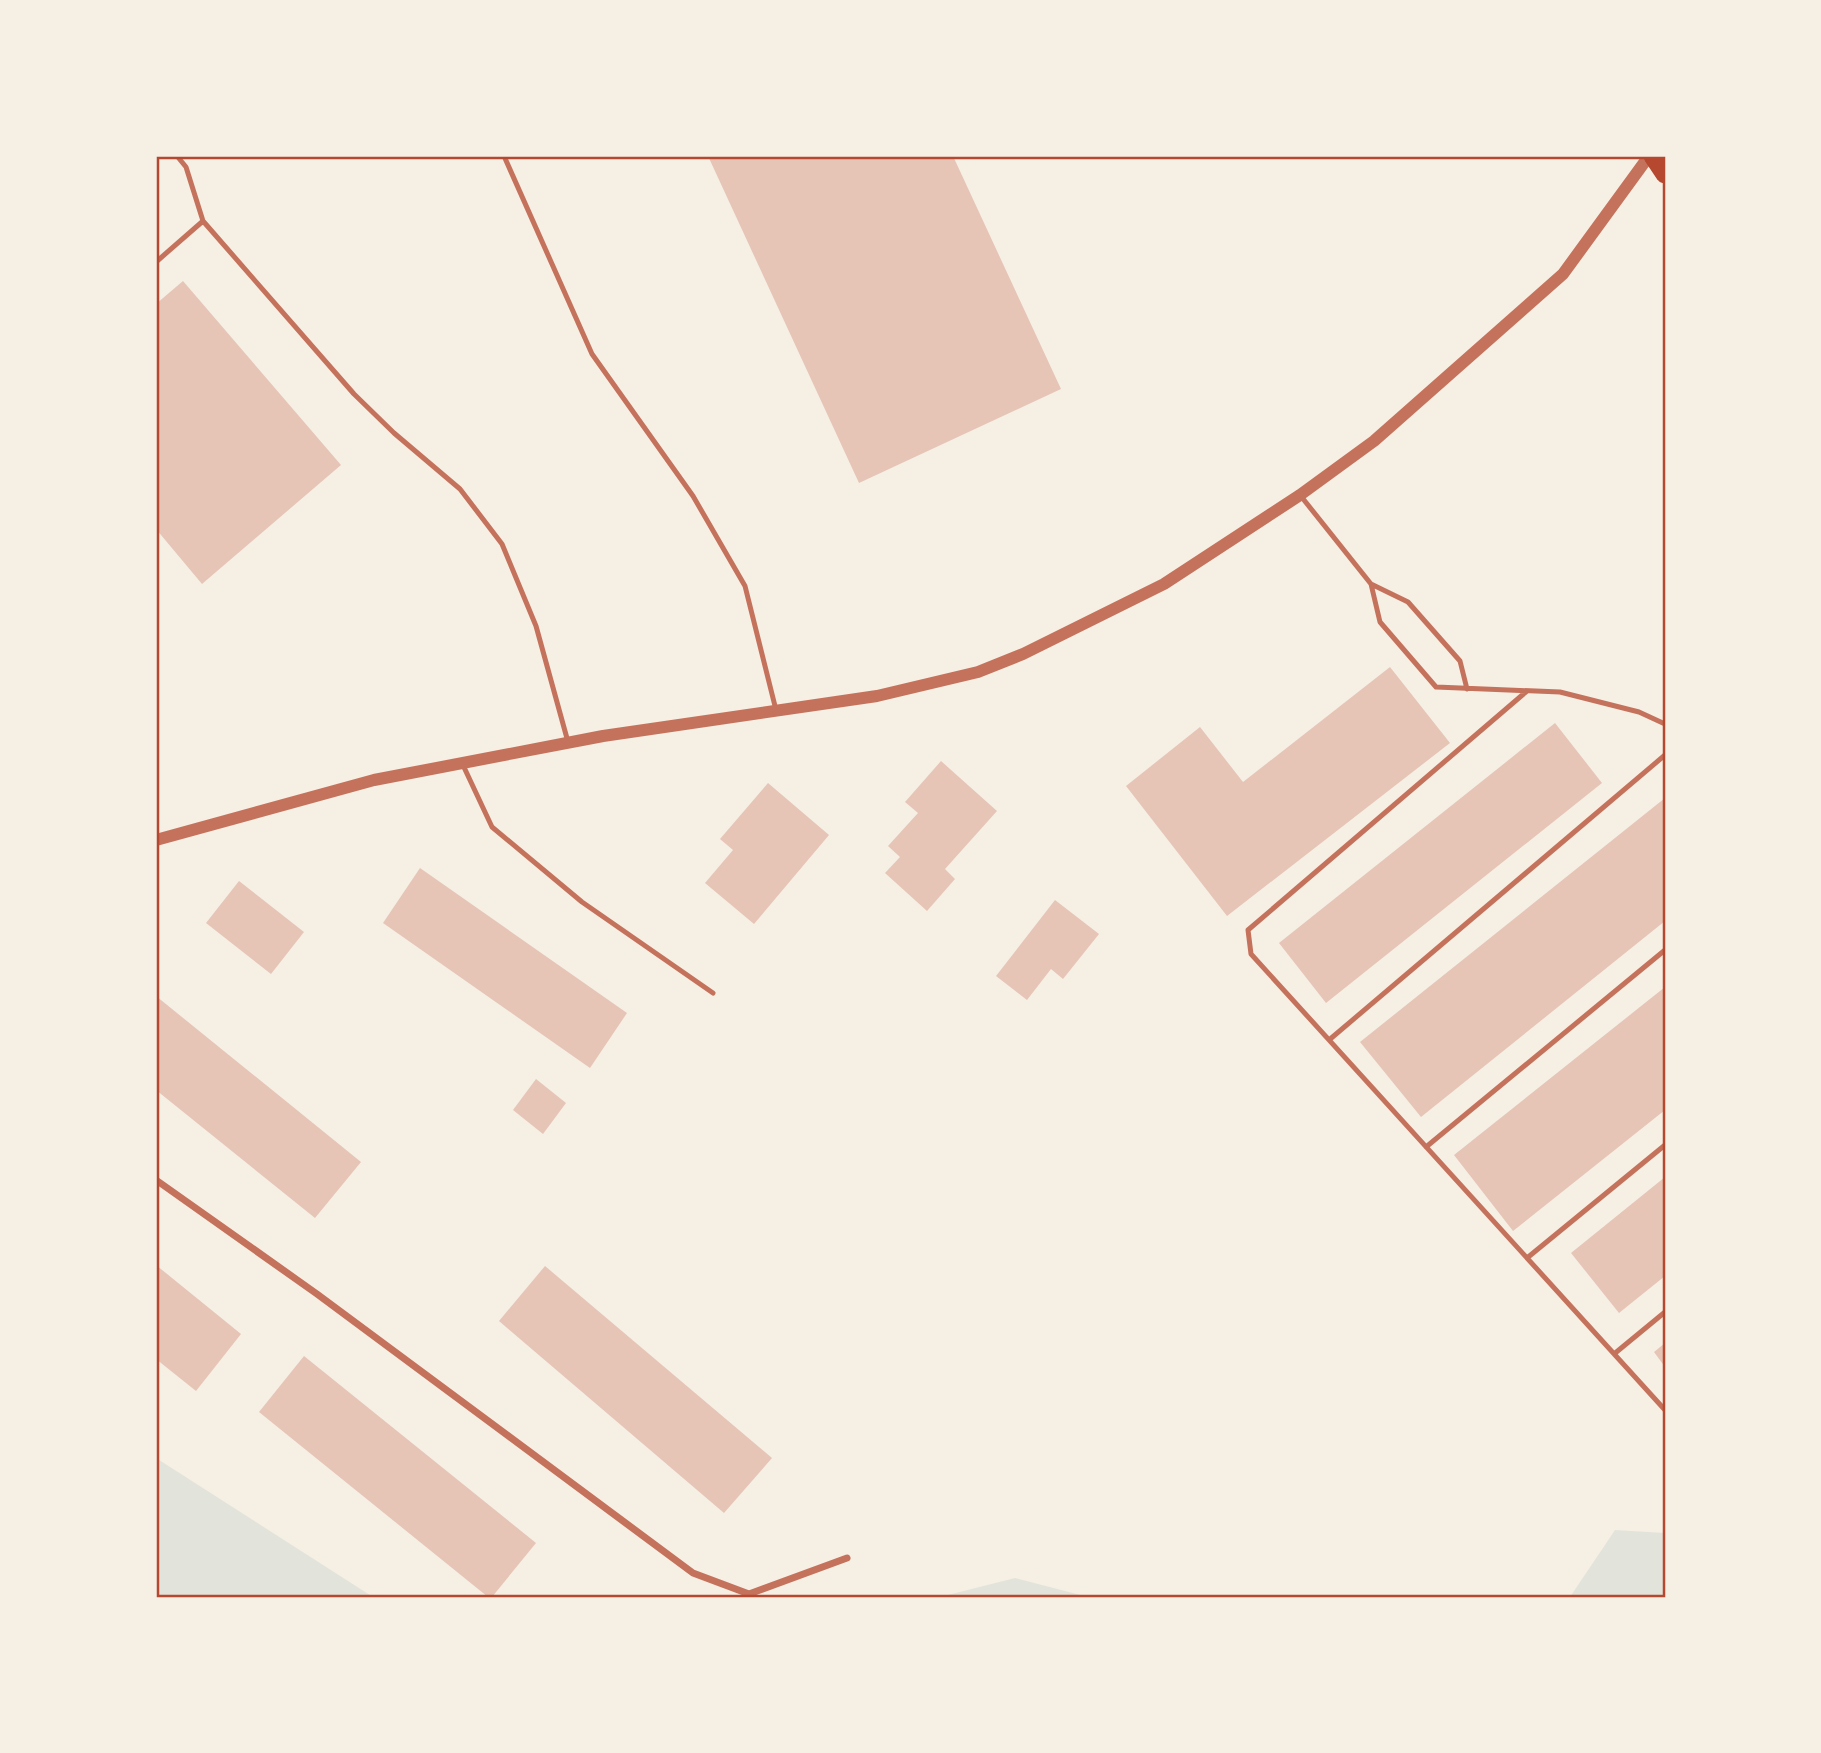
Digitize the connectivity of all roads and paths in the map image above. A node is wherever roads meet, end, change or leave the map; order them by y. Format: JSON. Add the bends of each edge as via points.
{"nodes":[{"id":1,"x":177,"y":156,"type":"edge"},
{"id":2,"x":504,"y":156,"type":"edge"},
{"id":3,"x":1652,"y":156,"type":"edge"},
{"id":4,"x":1665,"y":168,"type":"edge"},
{"id":5,"x":1665,"y":174,"type":"edge"},
{"id":6,"x":203,"y":221,"type":"junction"},
{"id":7,"x":156,"y":262,"type":"edge"},
{"id":8,"x":1300,"y":495,"type":"junction"},
{"id":9,"x":1371,"y":584,"type":"junction"},
{"id":10,"x":1467,"y":689,"type":"junction"},
{"id":11,"x":1527,"y":691,"type":"junction"},
{"id":12,"x":776,"y":711,"type":"junction"},
{"id":13,"x":1665,"y":724,"type":"edge"},
{"id":14,"x":569,"y":742,"type":"junction"},
{"id":15,"x":1665,"y":755,"type":"edge"},
{"id":16,"x":462,"y":763,"type":"junction"},
{"id":17,"x":156,"y":840,"type":"edge"},
{"id":18,"x":1665,"y":950,"type":"edge"},
{"id":19,"x":713,"y":993,"type":"dead end"},
{"id":20,"x":1329,"y":1040,"type":"junction"},
{"id":21,"x":1665,"y":1145,"type":"edge"},
{"id":22,"x":1426,"y":1147,"type":"junction"},
{"id":23,"x":156,"y":1180,"type":"edge"},
{"id":24,"x":1527,"y":1258,"type":"junction"},
{"id":25,"x":1665,"y":1312,"type":"edge"},
{"id":26,"x":1614,"y":1354,"type":"junction"},
{"id":27,"x":1665,"y":1410,"type":"edge"},
{"id":28,"x":847,"y":1558,"type":"dead end"}],
"edges":[{"from":1,"to":6,"type":"lane","via":[[186,167]]},
{"from":2,"to":12,"type":"lane","via":[[592,354],[693,496],[745,586]]},
{"from":3,"to":4,"type":"highway"},
{"from":3,"to":5,"type":"highway"},
{"from":3,"to":8,"type":"street","via":[[1563,274],[1374,441]]},
{"from":6,"to":7,"type":"lane"},
{"from":6,"to":14,"type":"lane","via":[[354,394],[460,489],[502,544],[537,626]]},
{"from":8,"to":9,"type":"lane"},
{"from":8,"to":12,"type":"street","via":[[1164,584],[1012,658],[978,672],[877,696]]},
{"from":9,"to":10,"type":"lane","via":[[1408,602],[1460,662]]},
{"from":9,"to":10,"type":"lane","via":[[1380,622],[1436,687]]},
{"from":10,"to":11,"type":"lane"},
{"from":11,"to":13,"type":"lane","via":[[1560,692],[1639,712]]},
{"from":11,"to":20,"type":"lane","via":[[1248,930],[1251,954]]},
{"from":12,"to":14,"type":"street"},
{"from":14,"to":16,"type":"street"},
{"from":15,"to":20,"type":"lane"},
{"from":16,"to":17,"type":"street","via":[[374,780]]},
{"from":16,"to":19,"type":"lane","via":[[492,827],[582,902]]},
{"from":18,"to":22,"type":"lane"},
{"from":20,"to":22,"type":"lane"},
{"from":21,"to":24,"type":"lane"},
{"from":22,"to":24,"type":"lane"},
{"from":23,"to":28,"type":"street","via":[[693,1573],[749,1594]]},
{"from":24,"to":26,"type":"lane"},
{"from":25,"to":26,"type":"lane"},
{"from":26,"to":27,"type":"lane"}]}
